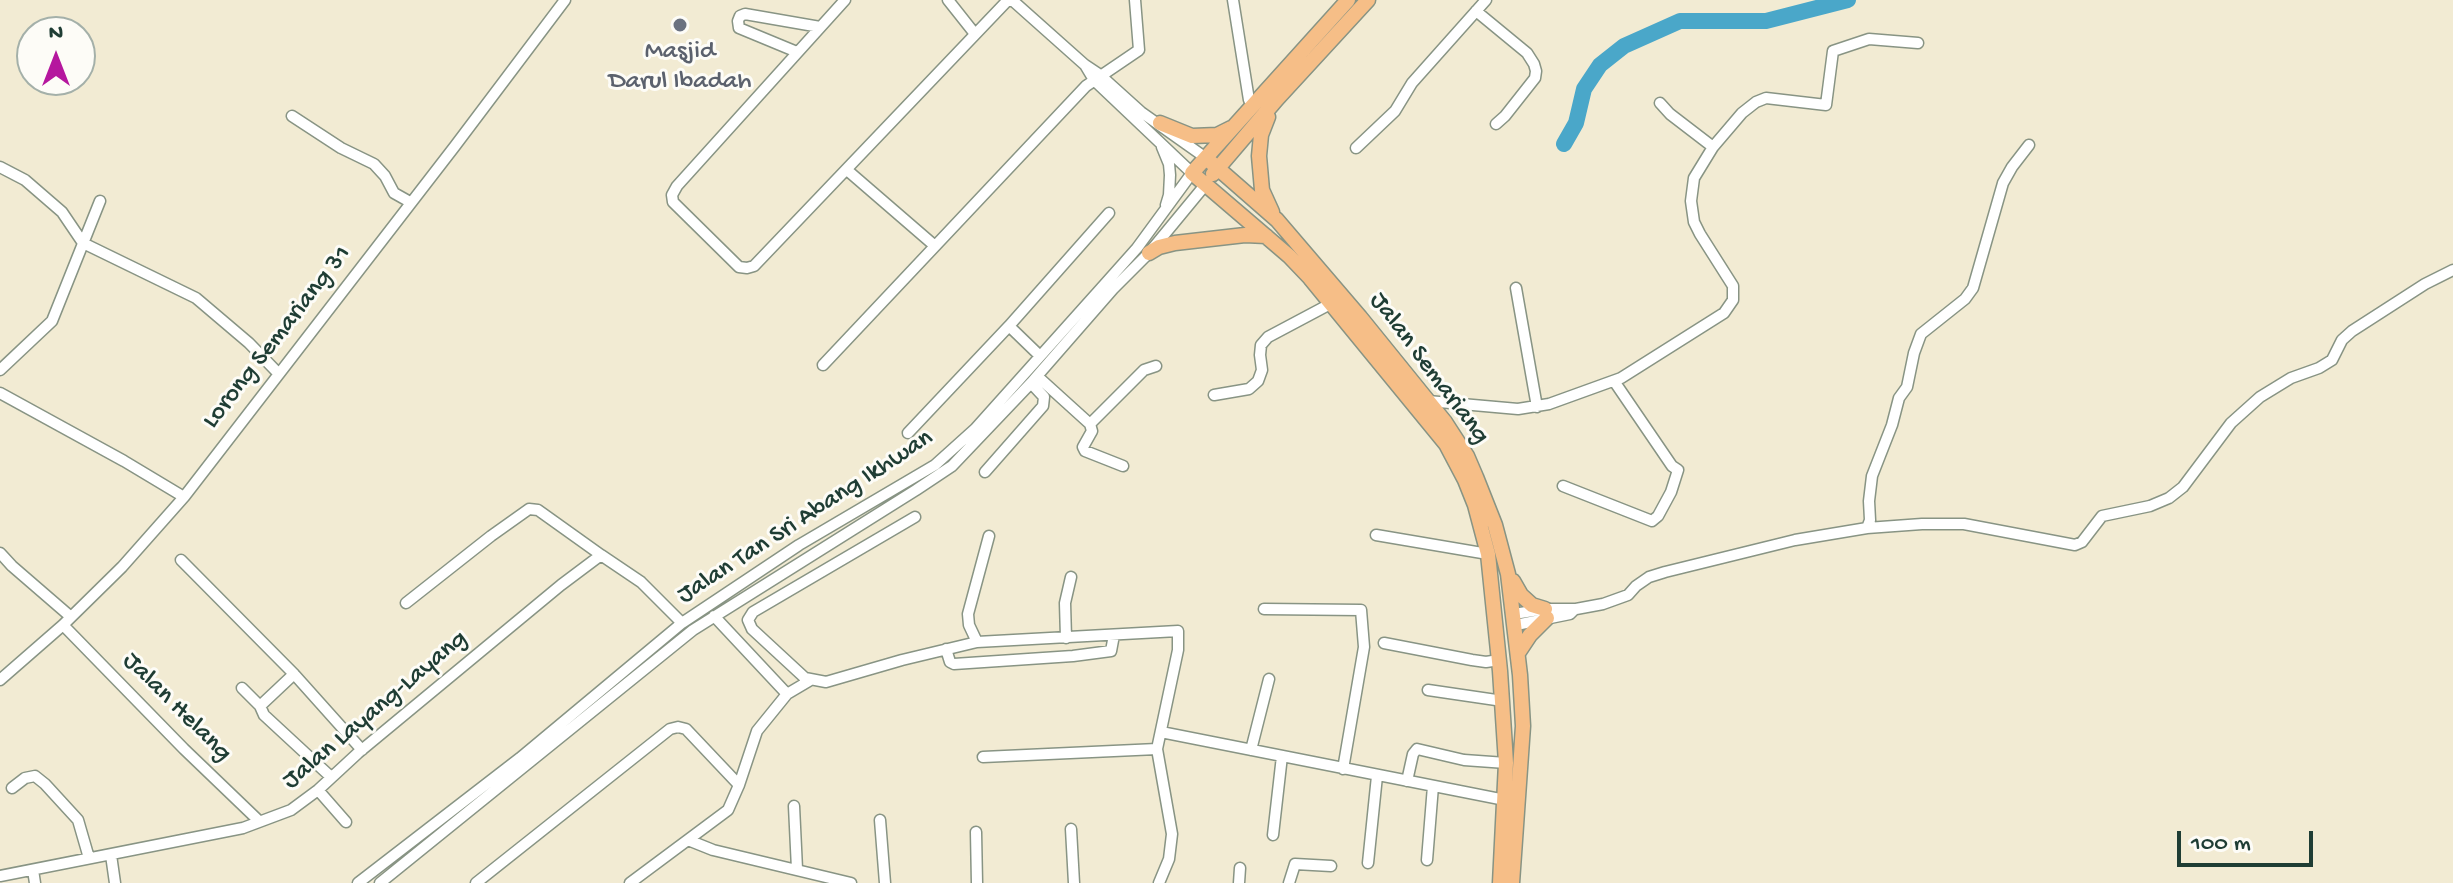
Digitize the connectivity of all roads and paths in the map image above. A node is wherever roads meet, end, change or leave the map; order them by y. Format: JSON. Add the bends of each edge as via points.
{"nodes":[{"id":1,"x":565,"y":0,"type":"edge"},
{"id":2,"x":845,"y":0,"type":"edge"},
{"id":3,"x":948,"y":0,"type":"edge"},
{"id":4,"x":1010,"y":0,"type":"edge"},
{"id":5,"x":1135,"y":0,"type":"edge"},
{"id":6,"x":1233,"y":0,"type":"edge"},
{"id":7,"x":1348,"y":0,"type":"edge"},
{"id":8,"x":1368,"y":0,"type":"edge"},
{"id":9,"x":1486,"y":0,"type":"edge"},
{"id":10,"x":1476,"y":11,"type":"junction"},
{"id":11,"x":820,"y":27,"type":"junction"},
{"id":12,"x":975,"y":34,"type":"junction"},
{"id":13,"x":1918,"y":43,"type":"dead end"},
{"id":14,"x":797,"y":52,"type":"junction"},
{"id":15,"x":1097,"y":78,"type":"junction"},
{"id":16,"x":1277,"y":99,"type":"junction"},
{"id":17,"x":1249,"y":100,"type":"dead end"},
{"id":18,"x":1660,"y":103,"type":"dead end"},
{"id":19,"x":292,"y":116,"type":"dead end"},
{"id":20,"x":1160,"y":123,"type":"junction"},
{"id":21,"x":1496,"y":124,"type":"dead end"},
{"id":22,"x":1236,"y":126,"type":"junction"},
{"id":23,"x":1158,"y":139,"type":"junction"},
{"id":24,"x":2029,"y":145,"type":"dead end"},
{"id":25,"x":1713,"y":147,"type":"junction"},
{"id":26,"x":1356,"y":148,"type":"dead end"},
{"id":27,"x":1212,"y":162,"type":"junction"},
{"id":28,"x":0,"y":167,"type":"edge"},
{"id":29,"x":847,"y":170,"type":"junction"},
{"id":30,"x":1192,"y":173,"type":"junction"},
{"id":31,"x":1206,"y":184,"type":"junction"},
{"id":32,"x":100,"y":201,"type":"dead end"},
{"id":33,"x":410,"y":202,"type":"junction"},
{"id":34,"x":1165,"y":211,"type":"junction"},
{"id":35,"x":1109,"y":213,"type":"dead end"},
{"id":36,"x":1277,"y":220,"type":"junction"},
{"id":37,"x":1266,"y":236,"type":"junction"},
{"id":38,"x":83,"y":243,"type":"junction"},
{"id":39,"x":935,"y":246,"type":"junction"},
{"id":40,"x":1149,"y":253,"type":"junction"},
{"id":41,"x":2453,"y":270,"type":"edge"},
{"id":42,"x":1108,"y":287,"type":"junction"},
{"id":43,"x":1516,"y":288,"type":"dead end"},
{"id":44,"x":1332,"y":303,"type":"junction"},
{"id":45,"x":1009,"y":326,"type":"junction"},
{"id":46,"x":1040,"y":356,"type":"junction"},
{"id":47,"x":823,"y":365,"type":"dead end"},
{"id":48,"x":1156,"y":366,"type":"dead end"},
{"id":49,"x":0,"y":370,"type":"edge"},
{"id":50,"x":278,"y":373,"type":"junction"},
{"id":51,"x":1034,"y":379,"type":"junction"},
{"id":52,"x":1614,"y":381,"type":"junction"},
{"id":53,"x":0,"y":393,"type":"edge"},
{"id":54,"x":1214,"y":395,"type":"dead end"},
{"id":55,"x":1428,"y":401,"type":"junction"},
{"id":56,"x":1464,"y":404,"type":"junction"},
{"id":57,"x":1537,"y":407,"type":"junction"},
{"id":58,"x":1445,"y":422,"type":"junction"},
{"id":59,"x":1090,"y":424,"type":"junction"},
{"id":60,"x":908,"y":433,"type":"dead end"},
{"id":61,"x":1123,"y":466,"type":"dead end"},
{"id":62,"x":985,"y":472,"type":"dead end"},
{"id":63,"x":1563,"y":486,"type":"dead end"},
{"id":64,"x":184,"y":497,"type":"junction"},
{"id":65,"x":915,"y":517,"type":"dead end"},
{"id":66,"x":1867,"y":528,"type":"junction"},
{"id":67,"x":1376,"y":535,"type":"dead end"},
{"id":68,"x":989,"y":536,"type":"dead end"},
{"id":69,"x":0,"y":553,"type":"edge"},
{"id":70,"x":1488,"y":554,"type":"junction"},
{"id":71,"x":601,"y":555,"type":"junction"},
{"id":72,"x":181,"y":560,"type":"dead end"},
{"id":73,"x":1508,"y":574,"type":"junction"},
{"id":74,"x":1071,"y":577,"type":"dead end"},
{"id":75,"x":406,"y":603,"type":"dead end"},
{"id":76,"x":1264,"y":609,"type":"dead end"},
{"id":77,"x":1546,"y":614,"type":"junction"},
{"id":78,"x":714,"y":616,"type":"junction"},
{"id":79,"x":1515,"y":620,"type":"junction"},
{"id":80,"x":67,"y":621,"type":"junction"},
{"id":81,"x":682,"y":623,"type":"junction"},
{"id":82,"x":1114,"y":635,"type":"junction"},
{"id":83,"x":1066,"y":638,"type":"junction"},
{"id":84,"x":977,"y":642,"type":"junction"},
{"id":85,"x":1384,"y":643,"type":"dead end"},
{"id":86,"x":946,"y":649,"type":"junction"},
{"id":87,"x":1518,"y":653,"type":"junction"},
{"id":88,"x":1499,"y":660,"type":"junction"},
{"id":89,"x":294,"y":674,"type":"junction"},
{"id":90,"x":1269,"y":679,"type":"dead end"},
{"id":91,"x":0,"y":680,"type":"edge"},
{"id":92,"x":809,"y":681,"type":"junction"},
{"id":93,"x":242,"y":688,"type":"dead end"},
{"id":94,"x":1428,"y":690,"type":"dead end"},
{"id":95,"x":787,"y":694,"type":"junction"},
{"id":96,"x":1503,"y":699,"type":"junction"},
{"id":97,"x":260,"y":706,"type":"junction"},
{"id":98,"x":1161,"y":732,"type":"junction"},
{"id":99,"x":1157,"y":749,"type":"junction"},
{"id":100,"x":362,"y":750,"type":"junction"},
{"id":101,"x":1251,"y":750,"type":"junction"},
{"id":102,"x":1282,"y":756,"type":"junction"},
{"id":103,"x":983,"y":757,"type":"dead end"},
{"id":104,"x":1506,"y":763,"type":"junction"},
{"id":105,"x":1343,"y":769,"type":"junction"},
{"id":106,"x":1377,"y":776,"type":"junction"},
{"id":107,"x":331,"y":777,"type":"junction"},
{"id":108,"x":1407,"y":781,"type":"junction"},
{"id":109,"x":739,"y":785,"type":"junction"},
{"id":110,"x":1433,"y":786,"type":"junction"},
{"id":111,"x":12,"y":788,"type":"dead end"},
{"id":112,"x":318,"y":790,"type":"junction"},
{"id":113,"x":1505,"y":800,"type":"junction"},
{"id":114,"x":794,"y":806,"type":"dead end"},
{"id":115,"x":880,"y":820,"type":"dead end"},
{"id":116,"x":259,"y":821,"type":"junction"},
{"id":117,"x":346,"y":822,"type":"dead end"},
{"id":118,"x":1071,"y":829,"type":"dead end"},
{"id":119,"x":976,"y":832,"type":"dead end"},
{"id":120,"x":1273,"y":835,"type":"dead end"},
{"id":121,"x":688,"y":840,"type":"junction"},
{"id":122,"x":111,"y":855,"type":"junction"},
{"id":123,"x":89,"y":858,"type":"junction"},
{"id":124,"x":1427,"y":860,"type":"dead end"},
{"id":125,"x":1368,"y":863,"type":"dead end"},
{"id":126,"x":1331,"y":866,"type":"dead end"},
{"id":127,"x":1240,"y":868,"type":"dead end"},
{"id":128,"x":797,"y":869,"type":"junction"},
{"id":129,"x":33,"y":870,"type":"junction"},
{"id":130,"x":0,"y":876,"type":"edge"},
{"id":131,"x":35,"y":883,"type":"edge"},
{"id":132,"x":115,"y":883,"type":"edge"},
{"id":133,"x":358,"y":883,"type":"edge"},
{"id":134,"x":380,"y":883,"type":"edge"},
{"id":135,"x":476,"y":883,"type":"edge"},
{"id":136,"x":630,"y":883,"type":"edge"},
{"id":137,"x":851,"y":883,"type":"edge"},
{"id":138,"x":885,"y":883,"type":"edge"},
{"id":139,"x":977,"y":883,"type":"edge"},
{"id":140,"x":1074,"y":883,"type":"edge"},
{"id":141,"x":1159,"y":883,"type":"edge"},
{"id":142,"x":1239,"y":883,"type":"edge"},
{"id":143,"x":1289,"y":883,"type":"edge"},
{"id":144,"x":1500,"y":883,"type":"edge"},
{"id":145,"x":1512,"y":883,"type":"edge"}],
"edges":[{"from":1,"to":33,"type":"street","name":"Lorong Semariang 31"},
{"from":2,"to":11,"type":"street"},
{"from":3,"to":12,"type":"street"},
{"from":4,"to":12,"type":"street"},
{"from":4,"to":15,"type":"street"},
{"from":5,"to":15,"type":"street","via":[[1139,50]]},
{"from":6,"to":17,"type":"street"},
{"from":7,"to":22,"type":"main road"},
{"from":8,"to":16,"type":"main road"},
{"from":9,"to":10,"type":"street"},
{"from":10,"to":21,"type":"street","via":[[1527,53],[1536,71]]},
{"from":10,"to":26,"type":"street","via":[[1412,83],[1395,111]]},
{"from":11,"to":14,"type":"street"},
{"from":11,"to":14,"type":"street","via":[[740,16],[739,28]]},
{"from":12,"to":29,"type":"street"},
{"from":13,"to":25,"type":"street","via":[[1869,39],[1833,51],[1826,105],[1766,98],[1742,113]]},
{"from":14,"to":29,"type":"street","via":[[677,186],[673,202],[739,267],[747,268]]},
{"from":15,"to":20,"type":"street"},
{"from":15,"to":23,"type":"street"},
{"from":15,"to":39,"type":"street"},
{"from":16,"to":27,"type":"main road"},
{"from":16,"to":36,"type":"main road","via":[[1259,146],[1262,190]]},
{"from":18,"to":25,"type":"street"},
{"from":19,"to":33,"type":"street","via":[[374,164],[394,193]]},
{"from":20,"to":22,"type":"main road","via":[[1205,137]]},
{"from":20,"to":27,"type":"street"},
{"from":22,"to":27,"type":"main road"},
{"from":23,"to":30,"type":"street"},
{"from":23,"to":34,"type":"street","via":[[1169,164]]},
{"from":24,"to":66,"type":"street","via":[[2003,183],[1973,288],[1921,334],[1907,387],[1872,476]]},
{"from":25,"to":52,"type":"street","via":[[1694,178],[1692,213],[1733,286],[1733,300],[1724,313]]},
{"from":27,"to":30,"type":"main road"},
{"from":27,"to":31,"type":"main road"},
{"from":27,"to":36,"type":"main road","name":"Jalan Semariang"},
{"from":28,"to":38,"type":"street","via":[[25,180],[62,212]]},
{"from":29,"to":39,"type":"street"},
{"from":30,"to":31,"type":"main road","name":"Jalan Semariang"},
{"from":30,"to":34,"type":"street"},
{"from":31,"to":37,"type":"main road","name":"Jalan Semariang"},
{"from":31,"to":40,"type":"street"},
{"from":32,"to":38,"type":"street"},
{"from":33,"to":50,"type":"street","name":"Lorong Semariang 31"},
{"from":34,"to":42,"type":"street"},
{"from":35,"to":45,"type":"street"},
{"from":36,"to":55,"type":"main road","name":"Jalan Semariang"},
{"from":37,"to":40,"type":"main road","via":[[1187,241]]},
{"from":37,"to":44,"type":"main road","name":"Jalan Semariang"},
{"from":38,"to":49,"type":"street","via":[[52,321]]},
{"from":38,"to":50,"type":"street","via":[[196,298]]},
{"from":39,"to":47,"type":"street"},
{"from":40,"to":42,"type":"street"},
{"from":41,"to":66,"type":"street","via":[[2352,331],[2332,360],[2260,397],[2231,423],[2169,498],[2102,516],[2082,542],[2039,540],[1964,524]]},
{"from":42,"to":46,"type":"street","name":"Jalan Tan Sri Abang Ikhwan"},
{"from":42,"to":51,"type":"street","name":"Jalan Tan Sri Abang Ikhwan"},
{"from":43,"to":57,"type":"street"},
{"from":44,"to":54,"type":"street","via":[[1268,337],[1261,345],[1258,381],[1249,389]]},
{"from":44,"to":70,"type":"main road","name":"Jalan Semariang","via":[[1446,444],[1475,505]]},
{"from":45,"to":46,"type":"street"},
{"from":45,"to":60,"type":"street"},
{"from":46,"to":81,"type":"street","name":"Jalan Tan Sri Abang Ikhwan","via":[[935,465],[799,545]]},
{"from":48,"to":59,"type":"street","via":[[1144,370]]},
{"from":50,"to":64,"type":"street","name":"Lorong Semariang 31"},
{"from":51,"to":59,"type":"street"},
{"from":51,"to":62,"type":"street","via":[[1043,406]]},
{"from":51,"to":78,"type":"street","name":"Jalan Tan Sri Abang Ikhwan","via":[[952,466]]},
{"from":52,"to":57,"type":"street"},
{"from":52,"to":63,"type":"street","via":[[1678,470],[1671,492],[1652,521]]},
{"from":53,"to":64,"type":"street"},
{"from":55,"to":56,"type":"street"},
{"from":55,"to":58,"type":"main road","name":"Jalan Semariang"},
{"from":56,"to":57,"type":"street"},
{"from":56,"to":58,"type":"street"},
{"from":58,"to":73,"type":"main road","name":"Jalan Semariang","via":[[1476,477]]},
{"from":59,"to":61,"type":"street","via":[[1085,451]]},
{"from":64,"to":80,"type":"street","name":"Lorong Semariang 31"},
{"from":65,"to":92,"type":"street","via":[[750,615],[752,629]]},
{"from":66,"to":77,"type":"street","via":[[1665,572],[1603,604]]},
{"from":67,"to":70,"type":"street"},
{"from":68,"to":84,"type":"street","via":[[968,614]]},
{"from":69,"to":80,"type":"street","name":"Jalan Helang"},
{"from":70,"to":88,"type":"main road","name":"Jalan Semariang"},
{"from":71,"to":75,"type":"street","via":[[538,510],[529,509]]},
{"from":71,"to":81,"type":"street","via":[[641,582]]},
{"from":71,"to":100,"type":"street","name":"Jalan Layang-Layang"},
{"from":72,"to":89,"type":"street"},
{"from":73,"to":77,"type":"main road","via":[[1521,595]]},
{"from":73,"to":79,"type":"main road","name":"Jalan Semariang"},
{"from":74,"to":83,"type":"street"},
{"from":76,"to":105,"type":"street","via":[[1361,610],[1364,647]]},
{"from":77,"to":79,"type":"street"},
{"from":77,"to":87,"type":"main road"},
{"from":78,"to":95,"type":"street"},
{"from":78,"to":134,"type":"street","name":"Jalan Tan Sri Abang Ikhwan"},
{"from":79,"to":87,"type":"main road","name":"Jalan Semariang"},
{"from":79,"to":96,"type":"main road","via":[[1505,625],[1510,680]]},
{"from":80,"to":91,"type":"street","name":"Lorong Semariang 31"},
{"from":80,"to":116,"type":"street","name":"Jalan Helang","via":[[184,749]]},
{"from":81,"to":133,"type":"street","name":"Jalan Tan Sri Abang Ikhwan"},
{"from":82,"to":83,"type":"street"},
{"from":82,"to":86,"type":"street","via":[[1111,651],[1073,656],[954,664]]},
{"from":82,"to":98,"type":"street","via":[[1178,631]]},
{"from":83,"to":84,"type":"street"},
{"from":84,"to":86,"type":"street"},
{"from":85,"to":88,"type":"street"},
{"from":86,"to":92,"type":"street","via":[[845,678]]},
{"from":87,"to":145,"type":"main road","name":"Jalan Semariang","via":[[1523,726]]},
{"from":88,"to":96,"type":"main road","name":"Jalan Semariang"},
{"from":89,"to":97,"type":"street"},
{"from":89,"to":100,"type":"street"},
{"from":90,"to":101,"type":"street"},
{"from":92,"to":95,"type":"street"},
{"from":93,"to":97,"type":"street"},
{"from":94,"to":96,"type":"street"},
{"from":95,"to":109,"type":"street","via":[[757,731]]},
{"from":96,"to":104,"type":"main road","name":"Jalan Semariang"},
{"from":97,"to":107,"type":"street"},
{"from":98,"to":99,"type":"street"},
{"from":98,"to":101,"type":"street"},
{"from":99,"to":103,"type":"street"},
{"from":99,"to":141,"type":"street","via":[[1172,834]]},
{"from":100,"to":107,"type":"street","name":"Jalan Layang-Layang"},
{"from":101,"to":102,"type":"street"},
{"from":102,"to":105,"type":"street"},
{"from":102,"to":120,"type":"street"},
{"from":104,"to":108,"type":"street","via":[[1417,749]]},
{"from":104,"to":113,"type":"main road","name":"Jalan Semariang"},
{"from":105,"to":106,"type":"street"},
{"from":106,"to":108,"type":"street"},
{"from":106,"to":125,"type":"street"},
{"from":107,"to":112,"type":"street","name":"Jalan Layang-Layang"},
{"from":108,"to":110,"type":"street"},
{"from":109,"to":121,"type":"street","via":[[728,810]]},
{"from":109,"to":135,"type":"street","via":[[686,729],[670,729]]},
{"from":110,"to":113,"type":"street"},
{"from":110,"to":124,"type":"street"},
{"from":111,"to":123,"type":"street","via":[[35,776],[45,784],[78,820]]},
{"from":112,"to":116,"type":"street","name":"Jalan Layang-Layang","via":[[291,810]]},
{"from":112,"to":117,"type":"street"},
{"from":113,"to":144,"type":"main road","name":"Jalan Semariang"},
{"from":114,"to":128,"type":"street"},
{"from":115,"to":138,"type":"street"},
{"from":116,"to":122,"type":"street","name":"Jalan Layang-Layang"},
{"from":118,"to":140,"type":"street"},
{"from":119,"to":139,"type":"street"},
{"from":121,"to":128,"type":"street"},
{"from":121,"to":136,"type":"street"},
{"from":122,"to":123,"type":"street","name":"Jalan Layang-Layang"},
{"from":122,"to":132,"type":"street"},
{"from":123,"to":129,"type":"street","name":"Jalan Layang-Layang"},
{"from":126,"to":143,"type":"street","via":[[1295,864]]},
{"from":127,"to":142,"type":"street"},
{"from":128,"to":137,"type":"street"},
{"from":129,"to":130,"type":"street","name":"Jalan Layang-Layang"},
{"from":129,"to":131,"type":"street"}]}
